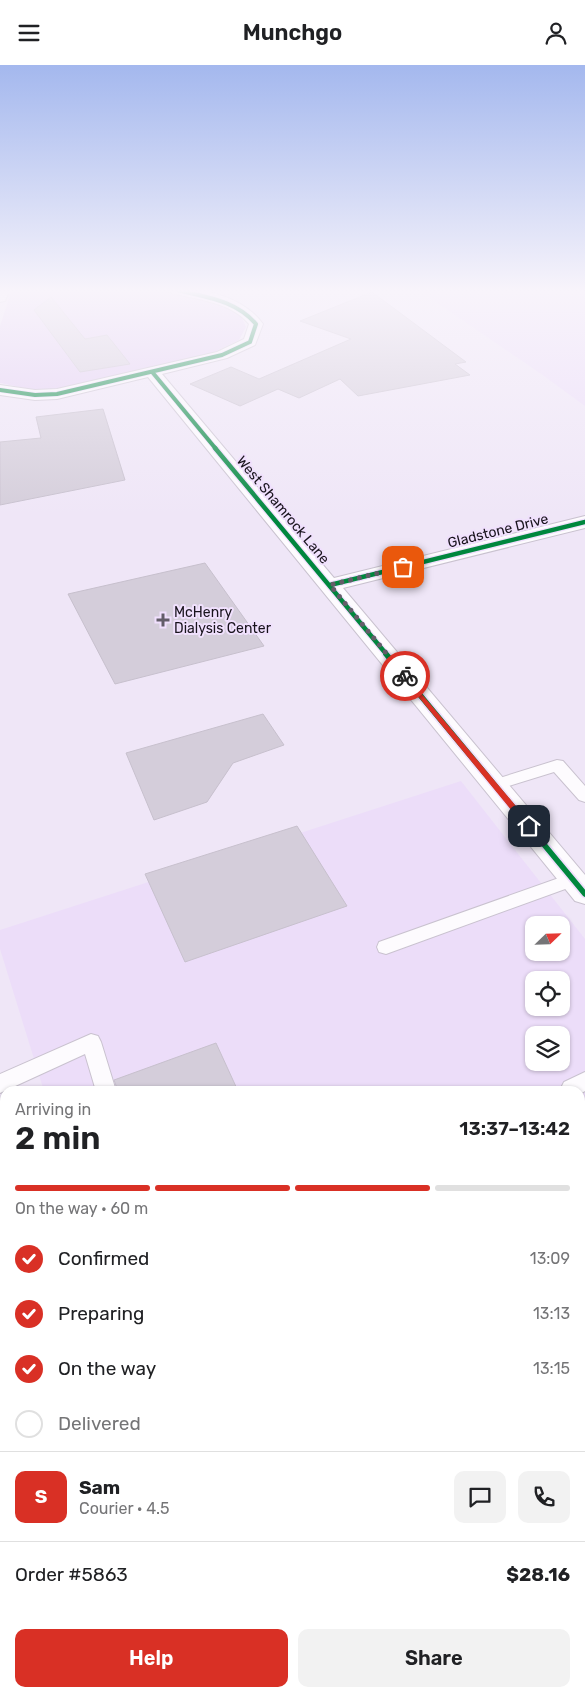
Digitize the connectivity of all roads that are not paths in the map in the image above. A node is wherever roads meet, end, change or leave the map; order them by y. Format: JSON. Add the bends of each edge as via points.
{"nodes":[{"id":1,"x":182,"y":365,"type":"edge"},
{"id":2,"x":153,"y":373,"type":"junction"},
{"id":3,"x":0,"y":390,"type":"edge"},
{"id":4,"x":585,"y":522,"type":"edge"},
{"id":5,"x":330,"y":585,"type":"junction"},
{"id":6,"x":496,"y":785,"type":"junction"},
{"id":7,"x":585,"y":796,"type":"edge"},
{"id":8,"x":579,"y":887,"type":"edge"},
{"id":9,"x":386,"y":947,"type":"dead end"},
{"id":10,"x":0,"y":1083,"type":"edge"},
{"id":11,"x":104,"y":1086,"type":"edge"}],
"edges":[{"from":1,"to":2,"type":"street"},
{"from":2,"to":3,"type":"street","via":[[57,394],[35,395]]},
{"from":2,"to":5,"type":"street","name":"West Shamrock Lane"},
{"from":4,"to":5,"type":"street","name":"Gladstone Drive"},
{"from":5,"to":6,"type":"street","name":"West Shamrock Lane"},
{"from":6,"to":7,"type":"lane","via":[[557,765]]},
{"from":6,"to":8,"type":"street","name":"West Shamrock Lane"},
{"from":8,"to":9,"type":"lane"},
{"from":10,"to":11,"type":"lane","via":[[91,1043]]}]}
